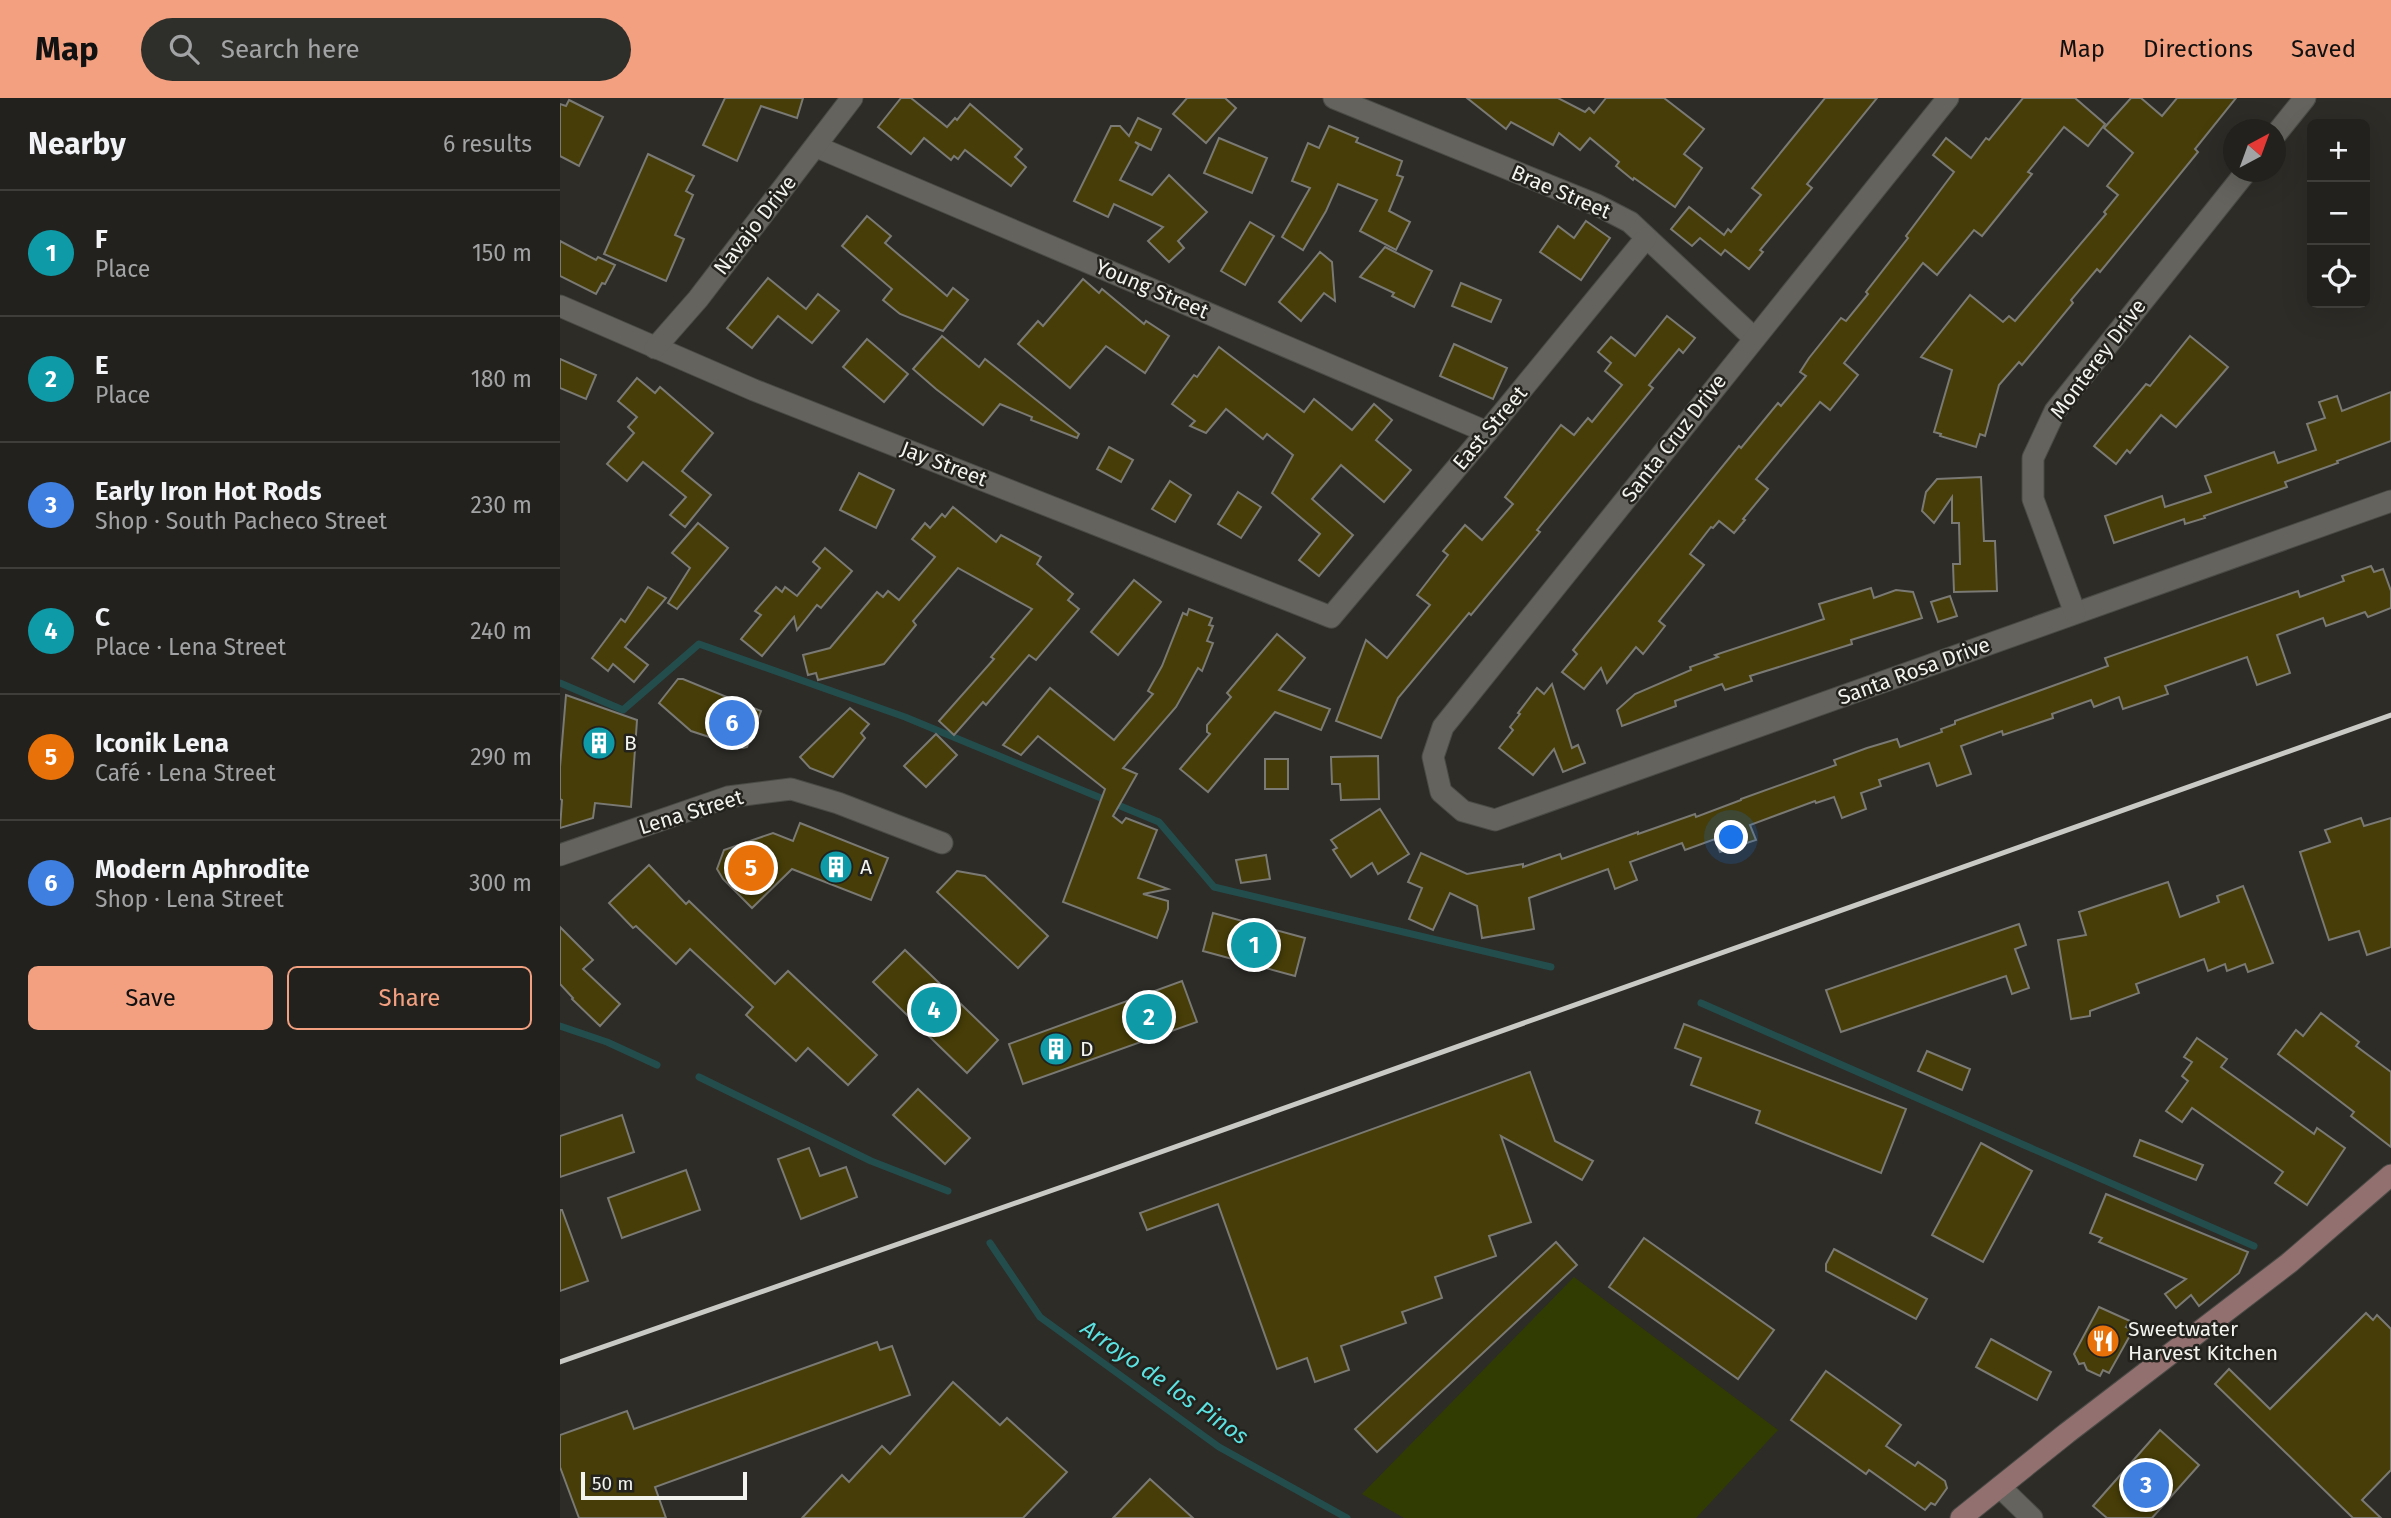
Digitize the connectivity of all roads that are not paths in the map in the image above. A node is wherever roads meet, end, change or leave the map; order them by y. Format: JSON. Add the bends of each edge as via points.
{"nodes":[{"id":1,"x":852,"y":98,"type":"edge"},
{"id":2,"x":1334,"y":98,"type":"edge"},
{"id":3,"x":1948,"y":98,"type":"edge"},
{"id":4,"x":2305,"y":98,"type":"edge"},
{"id":5,"x":2286,"y":122,"type":"edge"},
{"id":6,"x":817,"y":146,"type":"junction"},
{"id":7,"x":2238,"y":182,"type":"edge"},
{"id":8,"x":1646,"y":238,"type":"junction"},
{"id":9,"x":561,"y":309,"type":"edge"},
{"id":10,"x":1754,"y":338,"type":"junction"},
{"id":11,"x":655,"y":348,"type":"junction"},
{"id":12,"x":1487,"y":432,"type":"junction"},
{"id":13,"x":2391,"y":501,"type":"edge"},
{"id":14,"x":2075,"y":612,"type":"junction"},
{"id":15,"x":1331,"y":617,"type":"joint"},
{"id":16,"x":1441,"y":792,"type":"joint"},
{"id":17,"x":943,"y":844,"type":"dead end"},
{"id":18,"x":560,"y":856,"type":"edge"},
{"id":19,"x":2391,"y":1175,"type":"edge"},
{"id":20,"x":2000,"y":1487,"type":"junction"},
{"id":21,"x":1961,"y":1518,"type":"edge"},
{"id":22,"x":2032,"y":1518,"type":"edge"}],
"edges":[{"from":1,"to":6,"type":"street","name":"Navajo Drive"},
{"from":2,"to":8,"type":"street","name":"Brae Street","via":[[1597,205],[1630,222]]},
{"from":3,"to":10,"type":"street","name":"Santa Cruz Drive"},
{"from":4,"to":5,"type":"street"},
{"from":6,"to":11,"type":"street","name":"Navajo Drive"},
{"from":6,"to":12,"type":"street","name":"Young Street"},
{"from":7,"to":14,"type":"street","name":"Monterey Drive","via":[[2055,411],[2033,458],[2032,499]]},
{"from":8,"to":10,"type":"street","name":"Brae Street"},
{"from":8,"to":12,"type":"street","name":"East Street"},
{"from":9,"to":11,"type":"street","name":"Jay Street"},
{"from":10,"to":16,"type":"street","name":"Santa Cruz Drive","via":[[1443,727],[1433,757]]},
{"from":11,"to":15,"type":"street","name":"Jay Street"},
{"from":12,"to":15,"type":"street","name":"East Street"},
{"from":13,"to":14,"type":"street","name":"Santa Rosa Drive"},
{"from":14,"to":16,"type":"street","name":"Santa Rosa Drive","via":[[1495,820],[1463,811]]},
{"from":17,"to":18,"type":"street","name":"Lena Street","via":[[791,789],[728,797]]},
{"from":19,"to":20,"type":"street","via":[[2289,1264]]},
{"from":20,"to":21,"type":"street"},
{"from":20,"to":22,"type":"street"}]}
